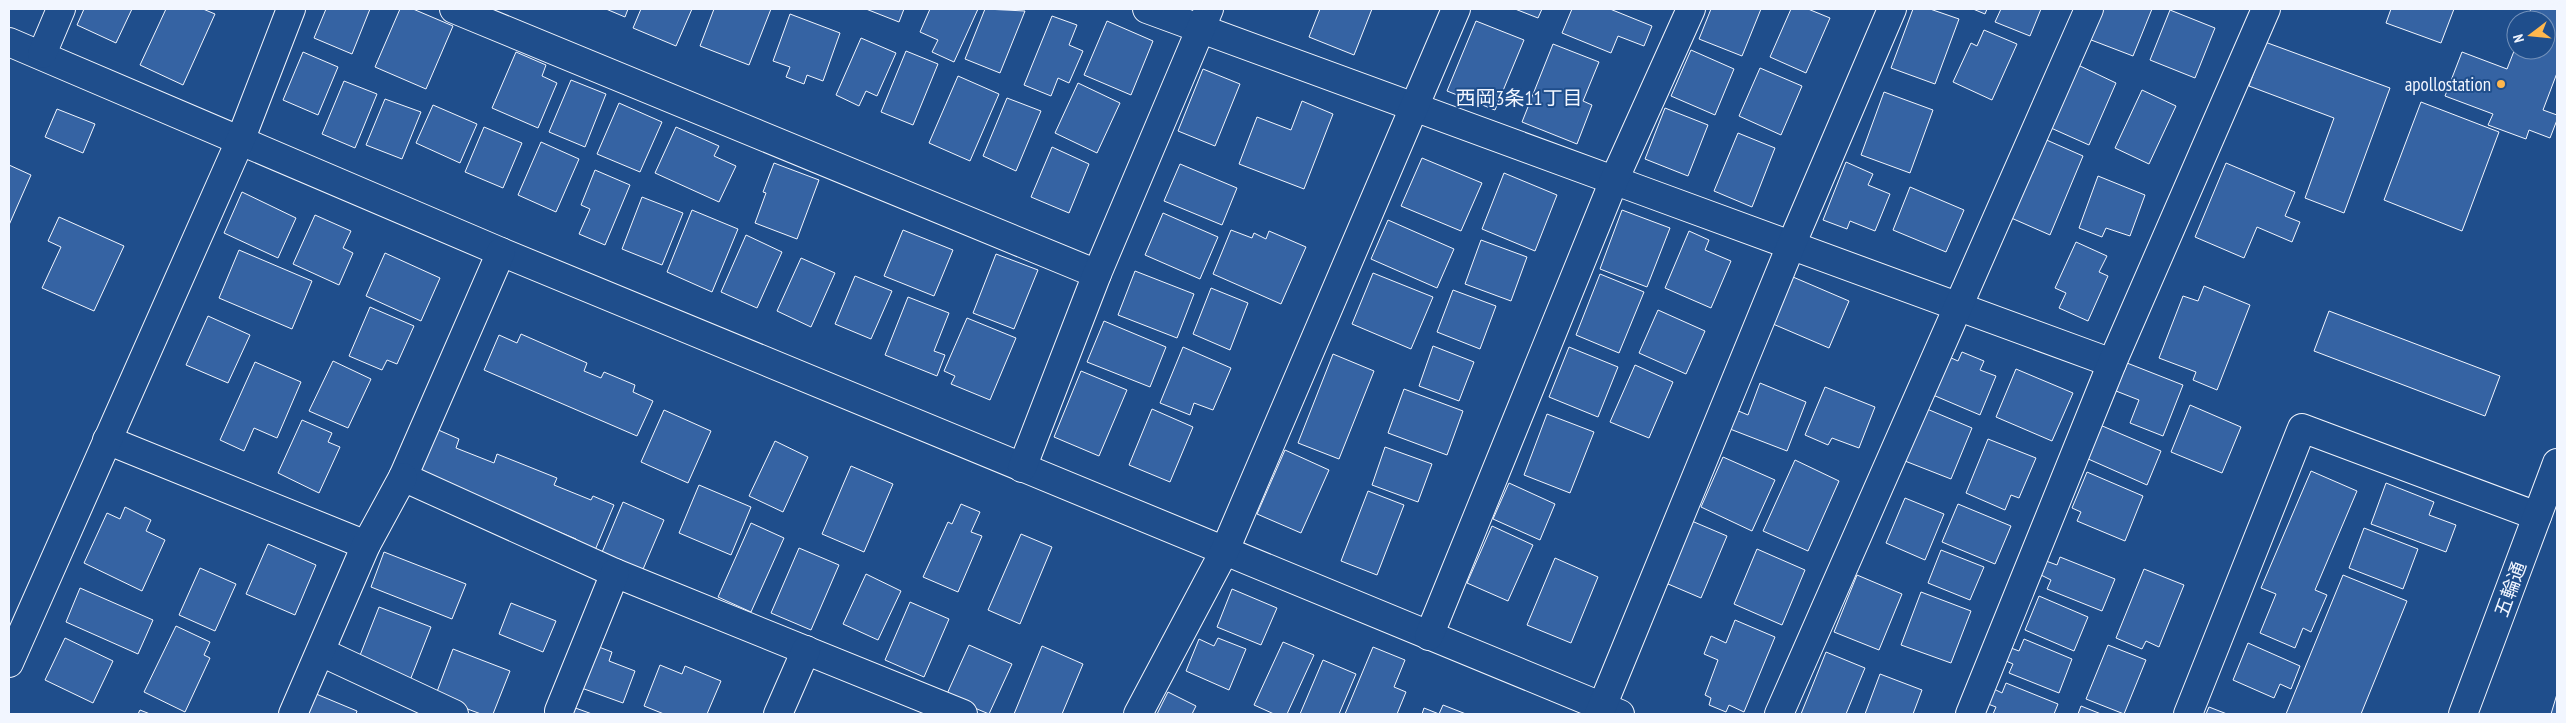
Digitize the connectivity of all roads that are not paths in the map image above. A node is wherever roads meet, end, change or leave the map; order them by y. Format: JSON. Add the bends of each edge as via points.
{"nodes":[{"id":1,"x":61,"y":9,"type":"edge"},
{"id":2,"x":291,"y":9,"type":"edge"},
{"id":3,"x":454,"y":9,"type":"edge"},
{"id":4,"x":1147,"y":9,"type":"edge"},
{"id":5,"x":1456,"y":9,"type":"edge"},
{"id":6,"x":1690,"y":9,"type":"edge"},
{"id":7,"x":1892,"y":9,"type":"edge"},
{"id":8,"x":2089,"y":9,"type":"edge"},
{"id":9,"x":2266,"y":9,"type":"edge"},
{"id":10,"x":1205,"y":19,"type":"edge"},
{"id":11,"x":9,"y":42,"type":"edge"},
{"id":12,"x":42,"y":54,"type":"junction"},
{"id":13,"x":1413,"y":109,"type":"junction"},
{"id":14,"x":240,"y":141,"type":"junction"},
{"id":15,"x":1615,"y":178,"type":"junction"},
{"id":16,"x":1792,"y":243,"type":"junction"},
{"id":17,"x":501,"y":252,"type":"junction"},
{"id":18,"x":1097,"y":274,"type":"junction"},
{"id":19,"x":1960,"y":305,"type":"junction"},
{"id":20,"x":2112,"y":362,"type":"junction"},
{"id":21,"x":107,"y":440,"type":"junction"},
{"id":22,"x":2557,"y":463,"type":"edge"},
{"id":23,"x":1022,"y":468,"type":"junction"},
{"id":24,"x":403,"y":477,"type":"junction"},
{"id":25,"x":2537,"y":516,"type":"junction"},
{"id":26,"x":366,"y":545,"type":"junction"},
{"id":27,"x":1225,"y":550,"type":"junction"},
{"id":28,"x":615,"y":572,"type":"junction"},
{"id":29,"x":1429,"y":636,"type":"junction"},
{"id":30,"x":806,"y":650,"type":"junction"},
{"id":31,"x":321,"y":652,"type":"junction"},
{"id":32,"x":9,"y":663,"type":"edge"},
{"id":33,"x":559,"y":711,"type":"dead end"},
{"id":34,"x":1607,"y":712,"type":"edge"},
{"id":35,"x":293,"y":714,"type":"edge"},
{"id":36,"x":454,"y":714,"type":"edge"},
{"id":37,"x":778,"y":714,"type":"edge"},
{"id":38,"x":963,"y":714,"type":"edge"},
{"id":39,"x":1138,"y":714,"type":"edge"},
{"id":40,"x":1779,"y":714,"type":"edge"},
{"id":41,"x":1970,"y":714,"type":"edge"},
{"id":42,"x":2188,"y":714,"type":"edge"},
{"id":43,"x":2463,"y":714,"type":"edge"}],
"edges":[{"from":1,"to":12,"type":"street"},
{"from":2,"to":14,"type":"street"},
{"from":3,"to":18,"type":"street"},
{"from":4,"to":10,"type":"street"},
{"from":5,"to":13,"type":"street"},
{"from":6,"to":15,"type":"street"},
{"from":7,"to":16,"type":"street"},
{"from":8,"to":19,"type":"street"},
{"from":9,"to":20,"type":"street"},
{"from":10,"to":13,"type":"street"},
{"from":10,"to":18,"type":"street"},
{"from":11,"to":12,"type":"street"},
{"from":12,"to":14,"type":"street"},
{"from":13,"to":15,"type":"street"},
{"from":13,"to":27,"type":"street"},
{"from":14,"to":17,"type":"street"},
{"from":14,"to":21,"type":"street"},
{"from":15,"to":16,"type":"street"},
{"from":15,"to":29,"type":"street"},
{"from":16,"to":19,"type":"street"},
{"from":16,"to":34,"type":"street"},
{"from":17,"to":23,"type":"street"},
{"from":17,"to":24,"type":"street"},
{"from":18,"to":23,"type":"street"},
{"from":19,"to":20,"type":"street"},
{"from":19,"to":40,"type":"street"},
{"from":20,"to":41,"type":"street"},
{"from":21,"to":26,"type":"street"},
{"from":21,"to":32,"type":"street"},
{"from":22,"to":25,"type":"street","name":"五輪通"},
{"from":23,"to":27,"type":"street"},
{"from":24,"to":26,"type":"street"},
{"from":24,"to":28,"type":"street"},
{"from":25,"to":42,"type":"street","via":[[2302,428]]},
{"from":25,"to":43,"type":"street","name":"五輪通"},
{"from":26,"to":31,"type":"street"},
{"from":27,"to":29,"type":"street"},
{"from":27,"to":39,"type":"street"},
{"from":28,"to":30,"type":"street"},
{"from":28,"to":33,"type":"street"},
{"from":29,"to":34,"type":"street"},
{"from":30,"to":37,"type":"street"},
{"from":30,"to":38,"type":"street"},
{"from":31,"to":35,"type":"street"},
{"from":31,"to":36,"type":"street"}]}
